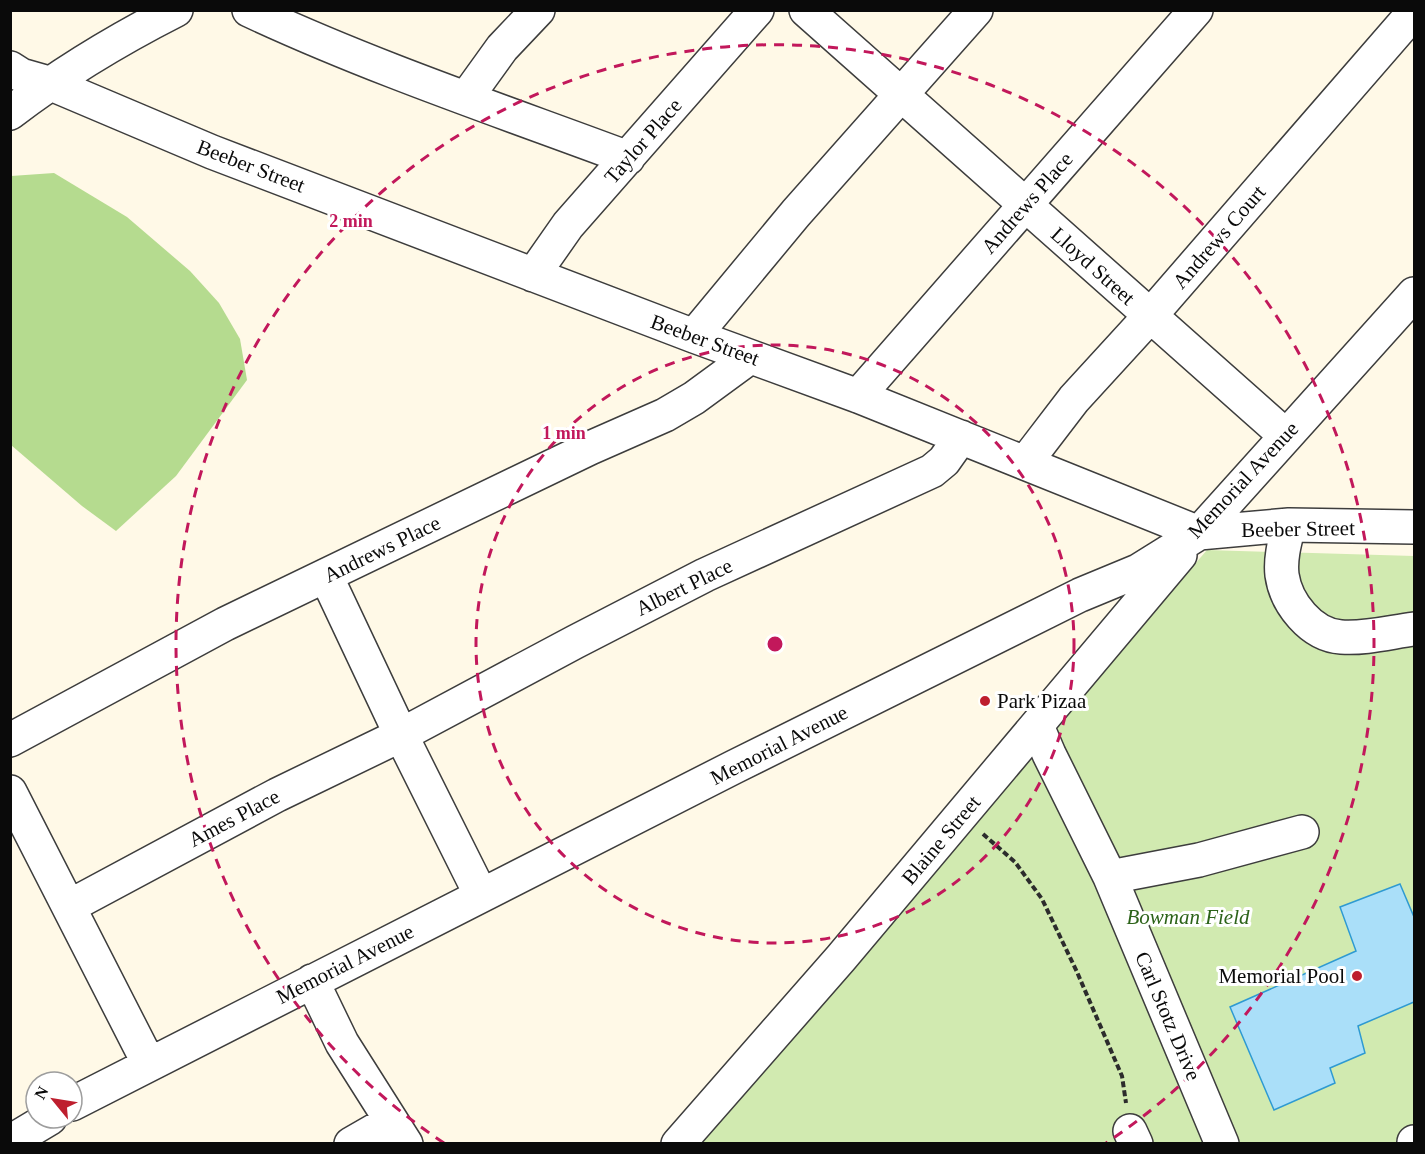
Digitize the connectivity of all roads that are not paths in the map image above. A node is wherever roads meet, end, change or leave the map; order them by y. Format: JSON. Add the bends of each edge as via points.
{"nodes":[{"id":1,"x":176,"y":10,"type":"edge"},
{"id":2,"x":249,"y":10,"type":"edge"},
{"id":3,"x":538,"y":10,"type":"edge"},
{"id":4,"x":757,"y":10,"type":"edge"},
{"id":5,"x":806,"y":10,"type":"edge"},
{"id":6,"x":976,"y":10,"type":"edge"},
{"id":7,"x":1196,"y":10,"type":"edge"},
{"id":8,"x":1414,"y":12,"type":"edge"},
{"id":9,"x":10,"y":68,"type":"edge"},
{"id":10,"x":49,"y":83,"type":"junction"},
{"id":11,"x":901,"y":96,"type":"junction"},
{"id":12,"x":466,"y":98,"type":"junction"},
{"id":13,"x":10,"y":113,"type":"edge"},
{"id":14,"x":628,"y":158,"type":"junction"},
{"id":15,"x":1025,"y":206,"type":"junction"},
{"id":16,"x":533,"y":275,"type":"junction"},
{"id":17,"x":1414,"y":294,"type":"edge"},
{"id":18,"x":1150,"y":316,"type":"junction"},
{"id":19,"x":694,"y":336,"type":"junction"},
{"id":20,"x":750,"y":357,"type":"junction"},
{"id":21,"x":858,"y":396,"type":"junction"},
{"id":22,"x":1286,"y":436,"type":"junction"},
{"id":23,"x":961,"y":437,"type":"junction"},
{"id":24,"x":1025,"y":463,"type":"junction"},
{"id":25,"x":1289,"y":525,"type":"junction"},
{"id":26,"x":1414,"y":527,"type":"edge"},
{"id":27,"x":1199,"y":533,"type":"junction"},
{"id":28,"x":326,"y":576,"type":"junction"},
{"id":29,"x":1414,"y":628,"type":"edge"},
{"id":30,"x":1037,"y":726,"type":"junction"},
{"id":31,"x":401,"y":735,"type":"junction"},
{"id":32,"x":10,"y":740,"type":"edge"},
{"id":33,"x":10,"y":792,"type":"edge"},
{"id":34,"x":1302,"y":832,"type":"dead end"},
{"id":35,"x":1110,"y":877,"type":"junction"},
{"id":36,"x":481,"y":895,"type":"junction"},
{"id":37,"x":70,"y":906,"type":"junction"},
{"id":38,"x":312,"y":981,"type":"junction"},
{"id":39,"x":148,"y":1064,"type":"junction"},
{"id":40,"x":84,"y":1098,"type":"edge"},
{"id":41,"x":30,"y":1130,"type":"edge"},
{"id":42,"x":398,"y":1132,"type":"edge"},
{"id":43,"x":10,"y":1142,"type":"edge"},
{"id":44,"x":351,"y":1143,"type":"edge"},
{"id":45,"x":678,"y":1143,"type":"edge"},
{"id":46,"x":1222,"y":1143,"type":"edge"}],
"edges":[{"from":1,"to":10,"type":"street"},
{"from":2,"to":12,"type":"street"},
{"from":3,"to":12,"type":"street","via":[[502,48]]},
{"from":4,"to":14,"type":"street","name":"Taylor Place"},
{"from":5,"to":11,"type":"street","name":"Lloyd Street"},
{"from":6,"to":11,"type":"street"},
{"from":7,"to":15,"type":"street","name":"Andrews Place"},
{"from":8,"to":18,"type":"street","name":"Andrews Court"},
{"from":9,"to":10,"type":"street","name":"Beeber Street"},
{"from":10,"to":13,"type":"street"},
{"from":10,"to":16,"type":"street","name":"Beeber Street","via":[[212,152]]},
{"from":11,"to":15,"type":"street","name":"Lloyd Street"},
{"from":11,"to":19,"type":"street","via":[[796,213]]},
{"from":12,"to":14,"type":"street"},
{"from":14,"to":16,"type":"street","name":"Taylor Place","via":[[568,225]]},
{"from":15,"to":18,"type":"street","name":"Lloyd Street"},
{"from":15,"to":21,"type":"street","name":"Andrews Place"},
{"from":16,"to":19,"type":"street","name":"Beeber Street"},
{"from":17,"to":22,"type":"street","name":"Memorial Avenue"},
{"from":18,"to":22,"type":"street","name":"Lloyd Street"},
{"from":18,"to":24,"type":"street","name":"Andrews Court","via":[[1074,399]]},
{"from":19,"to":20,"type":"street","name":"Beeber Street"},
{"from":20,"to":21,"type":"street","name":"Beeber Street"},
{"from":20,"to":28,"type":"street","name":"Andrews Place","via":[[665,415]]},
{"from":21,"to":23,"type":"street","name":"Beeber Street"},
{"from":22,"to":27,"type":"street","name":"Memorial Avenue"},
{"from":23,"to":24,"type":"street","name":"Beeber Street"},
{"from":23,"to":31,"type":"street","name":"Albert Place","via":[[932,471],[705,575]]},
{"from":24,"to":27,"type":"street","name":"Beeber Street"},
{"from":25,"to":26,"type":"street","name":"Beeber Street"},
{"from":25,"to":27,"type":"street","name":"Beeber Street"},
{"from":25,"to":29,"type":"street","via":[[1282,575],[1291,601],[1307,622],[1323,633],[1340,637]]},
{"from":27,"to":30,"type":"street","name":"Blaine Street"},
{"from":27,"to":36,"type":"street","name":"Memorial Avenue","via":[[1138,571],[1080,595]]},
{"from":28,"to":31,"type":"street"},
{"from":28,"to":32,"type":"street","name":"Andrews Place","via":[[215,629]]},
{"from":30,"to":35,"type":"street","name":"Carl Stotz Drive"},
{"from":30,"to":45,"type":"street","name":"Blaine Street"},
{"from":31,"to":36,"type":"street"},
{"from":31,"to":37,"type":"street","name":"Ames Place","via":[[277,795]]},
{"from":33,"to":37,"type":"street"},
{"from":34,"to":35,"type":"street","via":[[1199,860]]},
{"from":35,"to":46,"type":"street","name":"Carl Stotz Drive"},
{"from":36,"to":38,"type":"street","name":"Memorial Avenue"},
{"from":37,"to":39,"type":"street"},
{"from":38,"to":39,"type":"street","name":"Memorial Avenue"},
{"from":38,"to":42,"type":"street","via":[[342,1043]]},
{"from":39,"to":40,"type":"street","name":"Memorial Avenue"},
{"from":41,"to":43,"type":"street"},
{"from":42,"to":44,"type":"street"}]}
